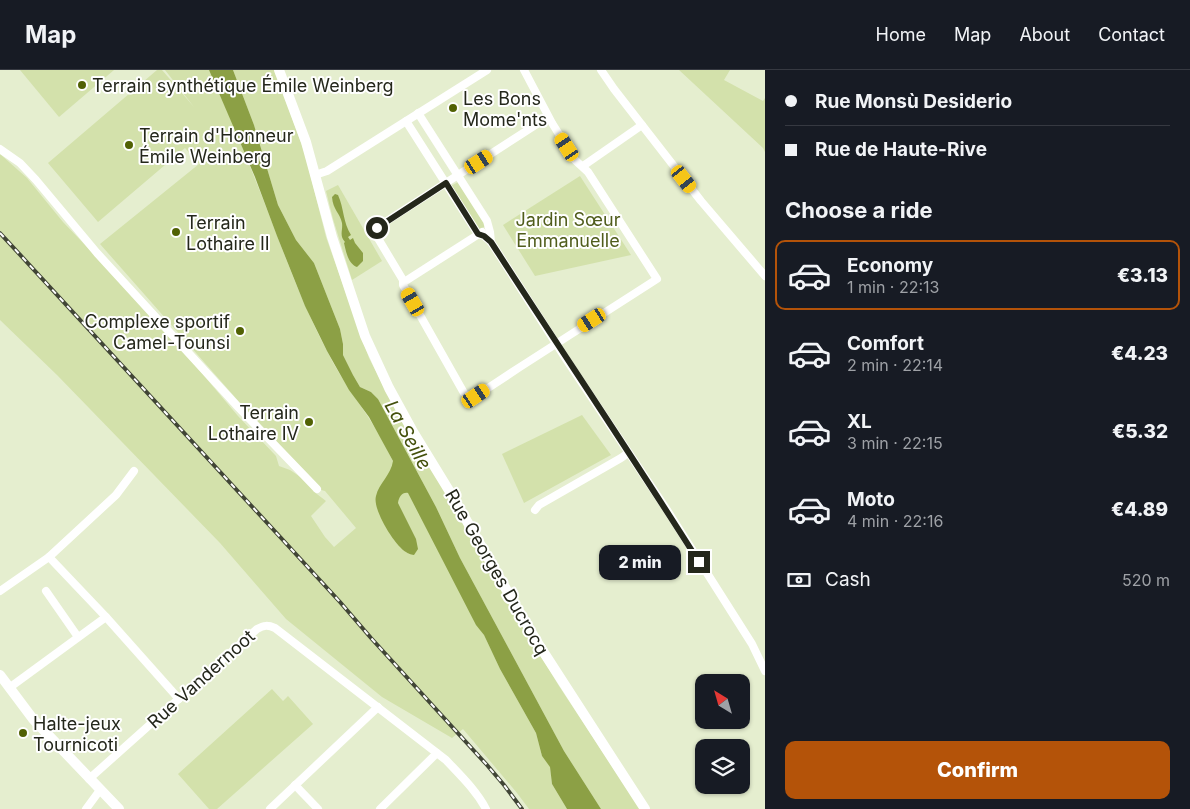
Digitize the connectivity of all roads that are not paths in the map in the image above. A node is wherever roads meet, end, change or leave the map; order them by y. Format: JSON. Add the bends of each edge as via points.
{"nodes":[{"id":1,"x":279,"y":70,"type":"edge"},
{"id":2,"x":487,"y":70,"type":"edge"},
{"id":3,"x":524,"y":70,"type":"edge"},
{"id":4,"x":601,"y":70,"type":"edge"},
{"id":5,"x":418,"y":113,"type":"junction"},
{"id":6,"x":548,"y":117,"type":"junction"},
{"id":7,"x":406,"y":121,"type":"junction"},
{"id":8,"x":642,"y":125,"type":"junction"},
{"id":9,"x":0,"y":149,"type":"edge"},
{"id":10,"x":583,"y":166,"type":"junction"},
{"id":11,"x":315,"y":175,"type":"junction"},
{"id":12,"x":458,"y":176,"type":"junction"},
{"id":13,"x":446,"y":183,"type":"junction"},
{"id":14,"x":489,"y":227,"type":"junction"},
{"id":15,"x":478,"y":234,"type":"junction"},
{"id":16,"x":491,"y":242,"type":"junction"},
{"id":17,"x":765,"y":276,"type":"edge"},
{"id":18,"x":404,"y":282,"type":"junction"},
{"id":19,"x":556,"y":343,"type":"junction"},
{"id":20,"x":628,"y":453,"type":"junction"},
{"id":21,"x":134,"y":472,"type":"dead end"},
{"id":22,"x":317,"y":489,"type":"dead end"},
{"id":23,"x":535,"y":510,"type":"dead end"},
{"id":24,"x":49,"y":557,"type":"junction"},
{"id":25,"x":0,"y":591,"type":"edge"},
{"id":26,"x":46,"y":591,"type":"dead end"},
{"id":27,"x":106,"y":617,"type":"junction"},
{"id":28,"x":78,"y":637,"type":"junction"},
{"id":29,"x":765,"y":671,"type":"edge"},
{"id":30,"x":0,"y":675,"type":"edge"},
{"id":31,"x":9,"y":688,"type":"junction"},
{"id":32,"x":179,"y":699,"type":"junction"},
{"id":33,"x":378,"y":707,"type":"junction"},
{"id":34,"x":437,"y":753,"type":"junction"},
{"id":35,"x":89,"y":779,"type":"junction"},
{"id":36,"x":295,"y":785,"type":"junction"},
{"id":37,"x":100,"y":790,"type":"junction"},
{"id":38,"x":86,"y":809,"type":"edge"},
{"id":39,"x":119,"y":809,"type":"edge"},
{"id":40,"x":270,"y":809,"type":"edge"},
{"id":41,"x":318,"y":809,"type":"edge"},
{"id":42,"x":380,"y":809,"type":"edge"},
{"id":43,"x":486,"y":809,"type":"edge"},
{"id":44,"x":645,"y":809,"type":"edge"}],
"edges":[{"from":1,"to":11,"type":"street","name":"Rue Georges Ducrocq","via":[[302,128]]},
{"from":2,"to":5,"type":"street"},
{"from":3,"to":6,"type":"street"},
{"from":4,"to":8,"type":"street"},
{"from":5,"to":7,"type":"street"},
{"from":5,"to":12,"type":"street"},
{"from":6,"to":10,"type":"street","via":[[575,160]]},
{"from":6,"to":12,"type":"street"},
{"from":7,"to":11,"type":"street","via":[[327,171]]},
{"from":7,"to":13,"type":"street"},
{"from":8,"to":10,"type":"street"},
{"from":8,"to":17,"type":"street"},
{"from":9,"to":22,"type":"street","via":[[36,180],[97,253]]},
{"from":10,"to":19,"type":"street","via":[[656,279]]},
{"from":11,"to":44,"type":"street","name":"Rue Georges Ducrocq","via":[[365,336],[389,388],[530,630]]},
{"from":12,"to":13,"type":"street"},
{"from":12,"to":14,"type":"street"},
{"from":13,"to":15,"type":"street"},
{"from":13,"to":18,"type":"street","via":[[376,230]]},
{"from":14,"to":15,"type":"street"},
{"from":14,"to":16,"type":"street"},
{"from":15,"to":16,"type":"street"},
{"from":15,"to":18,"type":"street"},
{"from":16,"to":19,"type":"street"},
{"from":18,"to":19,"type":"street","via":[[468,397],[476,396]]},
{"from":19,"to":20,"type":"street"},
{"from":20,"to":23,"type":"street"},
{"from":20,"to":29,"type":"street","via":[[752,644]]},
{"from":21,"to":24,"type":"street","via":[[116,495]]},
{"from":24,"to":25,"type":"street"},
{"from":24,"to":27,"type":"street"},
{"from":26,"to":28,"type":"street"},
{"from":27,"to":28,"type":"street"},
{"from":27,"to":32,"type":"street"},
{"from":28,"to":31,"type":"street"},
{"from":30,"to":31,"type":"street"},
{"from":31,"to":35,"type":"street"},
{"from":32,"to":33,"type":"street","name":"Rue Vandernoot","via":[[257,628],[268,626],[275,628]]},
{"from":32,"to":35,"type":"street","name":"Rue Vandernoot"},
{"from":33,"to":34,"type":"street","name":"Rue Vandernoot"},
{"from":33,"to":36,"type":"street"},
{"from":34,"to":42,"type":"street"},
{"from":34,"to":43,"type":"street","name":"Rue Vandernoot","via":[[469,784]]},
{"from":35,"to":37,"type":"street"},
{"from":36,"to":40,"type":"street"},
{"from":36,"to":41,"type":"street"},
{"from":37,"to":38,"type":"street"},
{"from":37,"to":39,"type":"street"}]}
